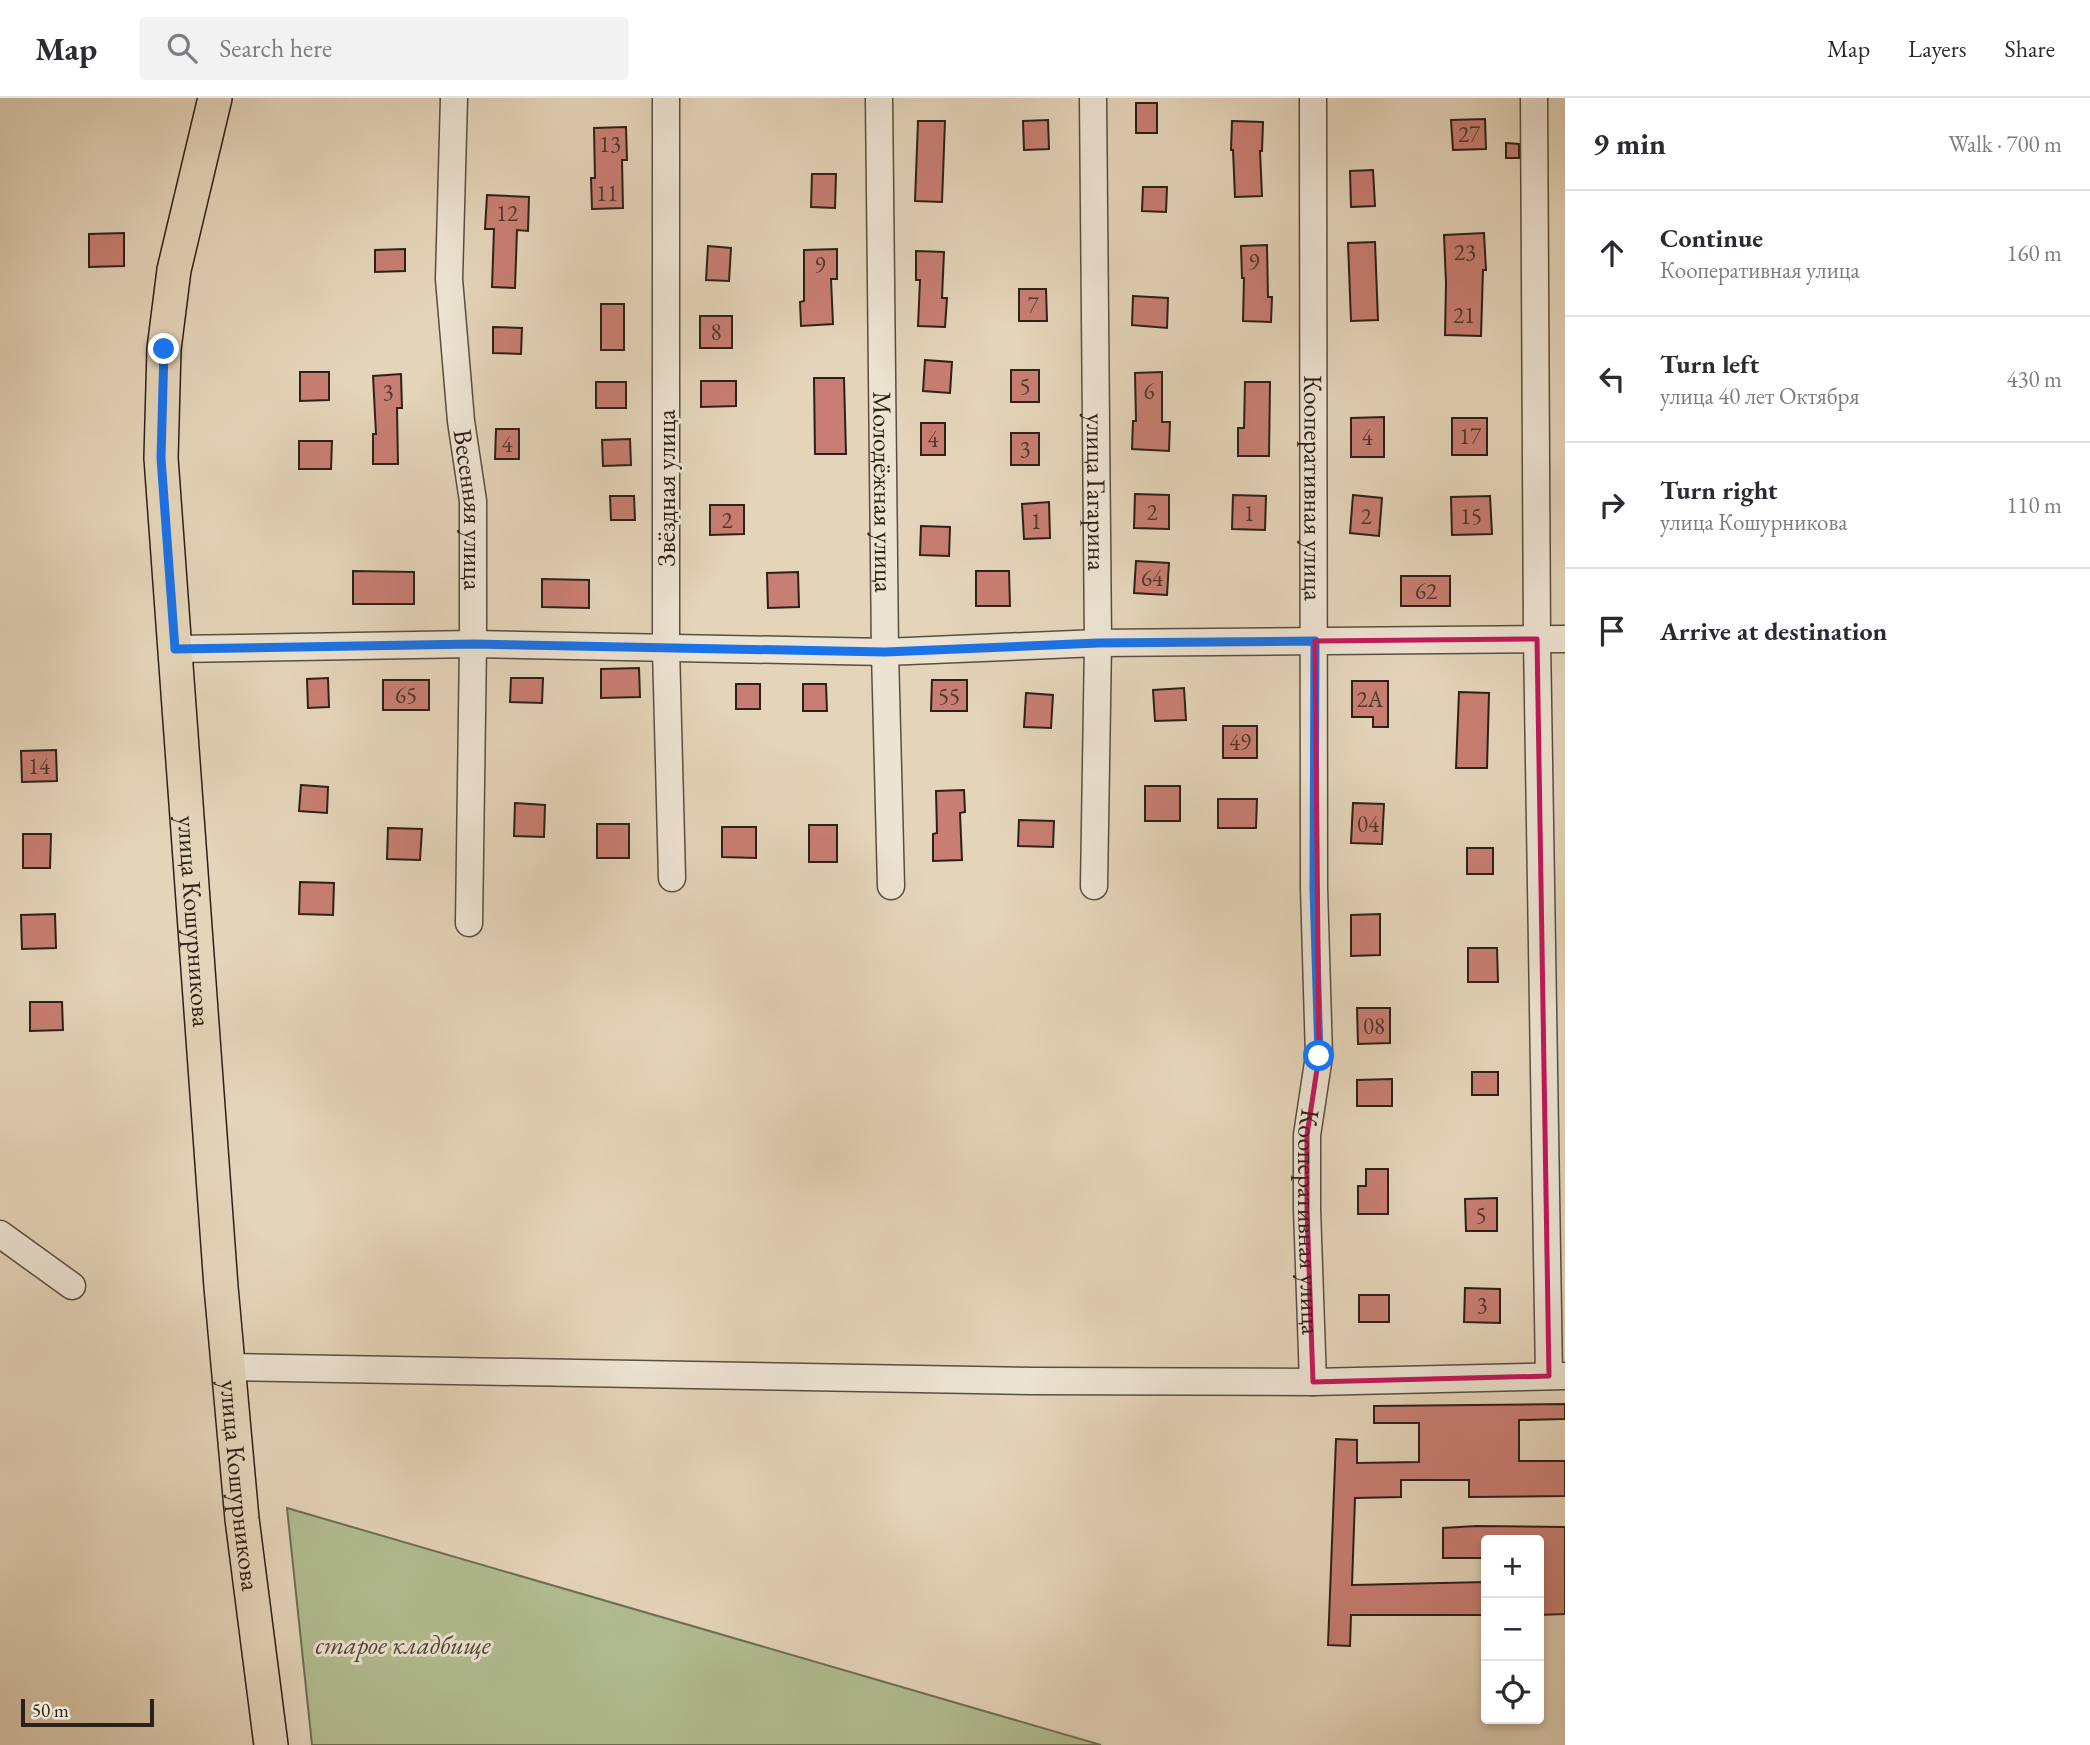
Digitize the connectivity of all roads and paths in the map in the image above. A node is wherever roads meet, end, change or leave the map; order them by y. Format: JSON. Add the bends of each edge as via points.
{"nodes":[{"id":1,"x":215,"y":98,"type":"edge"},
{"id":2,"x":454,"y":98,"type":"edge"},
{"id":3,"x":666,"y":98,"type":"edge"},
{"id":4,"x":879,"y":98,"type":"edge"},
{"id":5,"x":1093,"y":98,"type":"edge"},
{"id":6,"x":1313,"y":98,"type":"edge"},
{"id":7,"x":1534,"y":98,"type":"edge"},
{"id":8,"x":1538,"y":639,"type":"junction"},
{"id":9,"x":1565,"y":639,"type":"edge"},
{"id":10,"x":1315,"y":641,"type":"junction"},
{"id":11,"x":1098,"y":643,"type":"junction"},
{"id":12,"x":474,"y":644,"type":"junction"},
{"id":13,"x":666,"y":648,"type":"junction"},
{"id":14,"x":175,"y":649,"type":"junction"},
{"id":15,"x":885,"y":652,"type":"junction"},
{"id":16,"x":672,"y":878,"type":"dead end"},
{"id":17,"x":891,"y":886,"type":"dead end"},
{"id":18,"x":1094,"y":887,"type":"dead end"},
{"id":19,"x":469,"y":923,"type":"dead end"},
{"id":20,"x":0,"y":1234,"type":"edge"},
{"id":21,"x":72,"y":1286,"type":"dead end"},
{"id":22,"x":229,"y":1367,"type":"junction"},
{"id":23,"x":1557,"y":1376,"type":"edge"},
{"id":24,"x":1313,"y":1382,"type":"junction"},
{"id":25,"x":271,"y":1745,"type":"edge"}],
"edges":[{"from":1,"to":14,"type":"main road","name":"улица Кошурникова","via":[[174,270],[164,349],[161,458]]},
{"from":2,"to":12,"type":"street","name":"Весенняя улица","via":[[449,279],[472,500]]},
{"from":3,"to":13,"type":"street","name":"Звёздная улица"},
{"from":4,"to":15,"type":"street","name":"Молодёжная улица"},
{"from":5,"to":11,"type":"street","name":"улица Гагарина"},
{"from":6,"to":10,"type":"street","name":"Кооперативная улица"},
{"from":7,"to":8,"type":"street"},
{"from":8,"to":9,"type":"street"},
{"from":8,"to":10,"type":"street"},
{"from":8,"to":23,"type":"street"},
{"from":10,"to":11,"type":"street"},
{"from":10,"to":24,"type":"street","name":"Кооперативная улица","via":[[1319,1056],[1307,1135]]},
{"from":11,"to":15,"type":"street"},
{"from":11,"to":18,"type":"street","name":"улица Гагарина"},
{"from":12,"to":13,"type":"street"},
{"from":12,"to":14,"type":"street"},
{"from":12,"to":19,"type":"street","name":"Весенняя улица"},
{"from":13,"to":15,"type":"street"},
{"from":13,"to":16,"type":"street","name":"Звёздная улица"},
{"from":14,"to":22,"type":"main road","name":"улица Кошурникова"},
{"from":15,"to":17,"type":"street","name":"Молодёжная улица"},
{"from":20,"to":21,"type":"street"},
{"from":22,"to":24,"type":"street"},
{"from":22,"to":25,"type":"main road","name":"улица Кошурникова","via":[[242,1519]]},
{"from":23,"to":24,"type":"street"}]}
